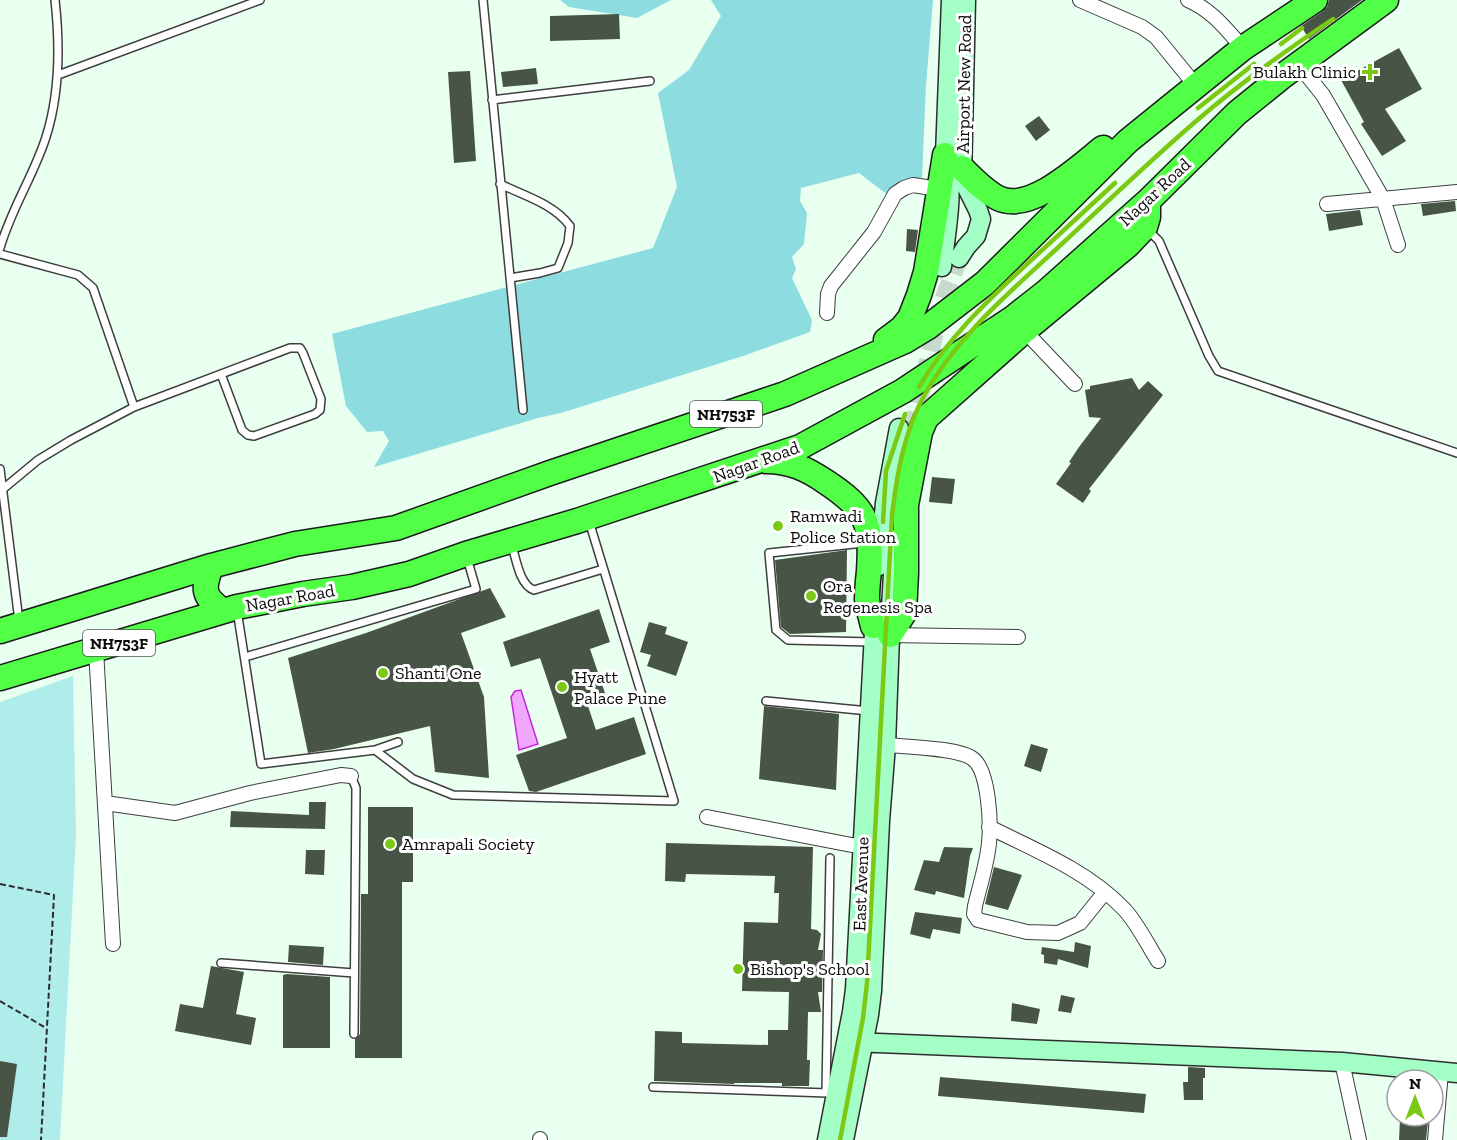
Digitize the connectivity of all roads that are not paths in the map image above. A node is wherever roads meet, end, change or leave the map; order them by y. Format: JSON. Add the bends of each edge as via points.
{"nodes":[{"id":1,"x":55,"y":0,"type":"edge"},
{"id":2,"x":260,"y":0,"type":"edge"},
{"id":3,"x":483,"y":0,"type":"edge"},
{"id":4,"x":951,"y":0,"type":"edge"},
{"id":5,"x":966,"y":0,"type":"edge"},
{"id":6,"x":1080,"y":0,"type":"edge"},
{"id":7,"x":1188,"y":0,"type":"edge"},
{"id":8,"x":1315,"y":0,"type":"edge"},
{"id":9,"x":1386,"y":0,"type":"edge"},
{"id":10,"x":1203,"y":3,"type":"edge"},
{"id":11,"x":1243,"y":48,"type":"junction"},
{"id":12,"x":1298,"y":64,"type":"junction"},
{"id":13,"x":58,"y":75,"type":"junction"},
{"id":14,"x":650,"y":81,"type":"dead end"},
{"id":15,"x":1196,"y":86,"type":"junction"},
{"id":16,"x":492,"y":100,"type":"junction"},
{"id":17,"x":1140,"y":132,"type":"junction"},
{"id":18,"x":954,"y":162,"type":"junction"},
{"id":19,"x":501,"y":184,"type":"junction"},
{"id":20,"x":938,"y":189,"type":"junction"},
{"id":21,"x":1457,"y":192,"type":"edge"},
{"id":22,"x":1383,"y":199,"type":"junction"},
{"id":23,"x":1148,"y":201,"type":"junction"},
{"id":24,"x":1327,"y":204,"type":"dead end"},
{"id":25,"x":1145,"y":227,"type":"junction"},
{"id":26,"x":1398,"y":245,"type":"dead end"},
{"id":27,"x":0,"y":248,"type":"edge"},
{"id":28,"x":0,"y":254,"type":"edge"},
{"id":29,"x":959,"y":258,"type":"tunnel mouth"},
{"id":30,"x":942,"y":267,"type":"tunnel mouth"},
{"id":31,"x":510,"y":278,"type":"junction"},
{"id":32,"x":827,"y":313,"type":"dead end"},
{"id":33,"x":1019,"y":325,"type":"junction"},
{"id":34,"x":855,"y":363,"type":"junction"},
{"id":35,"x":221,"y":374,"type":"junction"},
{"id":36,"x":1075,"y":384,"type":"dead end"},
{"id":37,"x":135,"y":407,"type":"junction"},
{"id":38,"x":523,"y":410,"type":"dead end"},
{"id":39,"x":906,"y":429,"type":"tunnel mouth"},
{"id":40,"x":1457,"y":453,"type":"edge"},
{"id":41,"x":762,"y":461,"type":"junction"},
{"id":42,"x":0,"y":469,"type":"edge"},
{"id":43,"x":3,"y":489,"type":"junction"},
{"id":44,"x":588,"y":517,"type":"junction"},
{"id":45,"x":511,"y":541,"type":"junction"},
{"id":46,"x":869,"y":542,"type":"junction"},
{"id":47,"x":466,"y":554,"type":"junction"},
{"id":48,"x":212,"y":566,"type":"junction"},
{"id":49,"x":603,"y":568,"type":"junction"},
{"id":50,"x":176,"y":577,"type":"junction"},
{"id":51,"x":230,"y":609,"type":"junction"},
{"id":52,"x":188,"y":622,"type":"junction"},
{"id":53,"x":10,"y":628,"type":"edge"},
{"id":54,"x":877,"y":634,"type":"junction"},
{"id":55,"x":1018,"y":637,"type":"dead end"},
{"id":56,"x":96,"y":650,"type":"junction"},
{"id":57,"x":245,"y":657,"type":"junction"},
{"id":58,"x":0,"y":678,"type":"edge"},
{"id":59,"x":766,"y":701,"type":"dead end"},
{"id":60,"x":868,"y":711,"type":"junction"},
{"id":61,"x":398,"y":742,"type":"dead end"},
{"id":62,"x":867,"y":743,"type":"junction"},
{"id":63,"x":886,"y":745,"type":"junction"},
{"id":64,"x":375,"y":750,"type":"junction"},
{"id":65,"x":351,"y":776,"type":"joint"},
{"id":66,"x":105,"y":803,"type":"junction"},
{"id":67,"x":707,"y":817,"type":"dead end"},
{"id":68,"x":989,"y":827,"type":"junction"},
{"id":69,"x":862,"y":847,"type":"junction"},
{"id":70,"x":830,"y":858,"type":"dead end"},
{"id":71,"x":1105,"y":892,"type":"junction"},
{"id":72,"x":113,"y":944,"type":"dead end"},
{"id":73,"x":1158,"y":961,"type":"dead end"},
{"id":74,"x":221,"y":963,"type":"dead end"},
{"id":75,"x":354,"y":973,"type":"junction"},
{"id":76,"x":354,"y":1034,"type":"dead end"},
{"id":77,"x":827,"y":1041,"type":"junction"},
{"id":78,"x":855,"y":1042,"type":"junction"},
{"id":79,"x":1342,"y":1062,"type":"junction"},
{"id":80,"x":1449,"y":1073,"type":"edge"},
{"id":81,"x":653,"y":1087,"type":"dead end"},
{"id":82,"x":831,"y":1093,"type":"junction"},
{"id":83,"x":827,"y":1140,"type":"edge"},
{"id":84,"x":844,"y":1140,"type":"edge"},
{"id":85,"x":1359,"y":1140,"type":"edge"},
{"id":86,"x":1436,"y":1140,"type":"edge"}],
"edges":[{"from":1,"to":13,"type":"lane"},
{"from":2,"to":13,"type":"lane"},
{"from":3,"to":16,"type":"lane"},
{"from":4,"to":18,"type":"main road"},
{"from":5,"to":18,"type":"main road","name":"Airport New Road"},
{"from":6,"to":15,"type":"street","via":[[1156,37]]},
{"from":7,"to":10,"type":"street"},
{"from":8,"to":11,"type":"highway","number":"NH753F"},
{"from":9,"to":12,"type":"highway","name":"Nagar Road","number":"NH753F"},
{"from":10,"to":11,"type":"street"},
{"from":11,"to":15,"type":"highway","number":"NH753F"},
{"from":12,"to":22,"type":"street","via":[[1323,95]]},
{"from":12,"to":23,"type":"highway","name":"Nagar Road","number":"NH753F","via":[[1237,114]]},
{"from":13,"to":27,"type":"lane","via":[[46,137]]},
{"from":14,"to":16,"type":"lane"},
{"from":15,"to":17,"type":"highway","number":"NH753F"},
{"from":16,"to":19,"type":"lane"},
{"from":17,"to":18,"type":"highway","via":[[1120,137],[1047,191],[1010,201],[999,199]]},
{"from":17,"to":34,"type":"highway","number":"NH753F","via":[[985,284],[905,341]]},
{"from":18,"to":20,"type":"highway"},
{"from":18,"to":29,"type":"main road","via":[[981,219],[976,236]]},
{"from":18,"to":30,"type":"main road"},
{"from":19,"to":31,"type":"lane"},
{"from":19,"to":31,"type":"lane","via":[[562,215],[570,226],[558,268]]},
{"from":20,"to":32,"type":"street","via":[[913,185],[895,194],[874,232],[831,286]]},
{"from":20,"to":34,"type":"highway","via":[[926,272],[915,308],[902,328]]},
{"from":21,"to":22,"type":"street"},
{"from":22,"to":24,"type":"street"},
{"from":22,"to":26,"type":"street"},
{"from":23,"to":25,"type":"highway"},
{"from":23,"to":33,"type":"highway","name":"Nagar Road","number":"NH753F","via":[[1046,292]]},
{"from":25,"to":33,"type":"highway","via":[[1128,245]]},
{"from":25,"to":40,"type":"lane","via":[[1159,241],[1218,371]]},
{"from":28,"to":37,"type":"lane","via":[[78,275],[93,288]]},
{"from":31,"to":38,"type":"lane"},
{"from":33,"to":36,"type":"street"},
{"from":33,"to":41,"type":"highway","name":"Nagar Road","number":"NH753F","via":[[800,447]]},
{"from":33,"to":54,"type":"highway","via":[[926,418],[906,505],[904,612]]},
{"from":34,"to":48,"type":"highway","number":"NH753F","via":[[785,394],[396,528],[295,543]]},
{"from":35,"to":35,"type":"lane","via":[[290,348],[300,348],[321,399],[320,410],[248,435],[242,430]]},
{"from":35,"to":37,"type":"lane"},
{"from":37,"to":43,"type":"lane","via":[[38,460]]},
{"from":39,"to":54,"type":"main road"},
{"from":41,"to":44,"type":"highway","name":"Nagar Road","number":"NH753F"},
{"from":41,"to":46,"type":"highway","via":[[801,466],[849,497],[865,517]]},
{"from":42,"to":43,"type":"lane"},
{"from":43,"to":53,"type":"lane"},
{"from":44,"to":45,"type":"highway","name":"Nagar Road","number":"NH753F"},
{"from":44,"to":49,"type":"lane"},
{"from":45,"to":47,"type":"highway","name":"Nagar Road","number":"NH753F"},
{"from":45,"to":49,"type":"lane","via":[[524,582],[534,590]]},
{"from":46,"to":54,"type":"highway","via":[[867,599]]},
{"from":46,"to":54,"type":"lane","via":[[769,553],[776,630],[781,635],[788,640]]},
{"from":47,"to":51,"type":"highway","name":"Nagar Road","number":"NH753F","via":[[409,574]]},
{"from":47,"to":57,"type":"lane","via":[[476,589]]},
{"from":48,"to":50,"type":"highway","number":"NH753F"},
{"from":48,"to":51,"type":"highway","via":[[205,583],[206,593],[211,602]]},
{"from":49,"to":64,"type":"lane","via":[[674,801],[453,795],[413,779]]},
{"from":50,"to":52,"type":"highway","via":[[192,596]]},
{"from":50,"to":53,"type":"highway","number":"NH753F"},
{"from":51,"to":52,"type":"highway","name":"Nagar Road","number":"NH753F"},
{"from":51,"to":57,"type":"lane"},
{"from":52,"to":56,"type":"highway","name":"Nagar Road","number":"NH753F"},
{"from":54,"to":55,"type":"street"},
{"from":54,"to":60,"type":"main road","name":"East Avenue"},
{"from":54,"to":63,"type":"main road","name":"East Avenue"},
{"from":56,"to":58,"type":"highway","name":"Nagar Road","number":"NH753F"},
{"from":56,"to":66,"type":"street"},
{"from":57,"to":64,"type":"lane","via":[[261,764]]},
{"from":59,"to":60,"type":"lane"},
{"from":60,"to":62,"type":"main road","name":"East Avenue"},
{"from":61,"to":64,"type":"lane"},
{"from":62,"to":63,"type":"street"},
{"from":62,"to":69,"type":"main road","name":"East Avenue"},
{"from":63,"to":68,"type":"street","via":[[957,752],[972,758],[985,781]]},
{"from":63,"to":78,"type":"main road","name":"East Avenue","via":[[873,982],[869,1015]]},
{"from":65,"to":66,"type":"street","via":[[259,791],[175,813]]},
{"from":65,"to":75,"type":"lane","via":[[356,788]]},
{"from":66,"to":72,"type":"street"},
{"from":67,"to":69,"type":"street"},
{"from":68,"to":71,"type":"street","via":[[1065,865]]},
{"from":68,"to":71,"type":"street","via":[[974,914],[978,920],[1027,932],[1058,933],[1080,923]]},
{"from":69,"to":78,"type":"main road","name":"East Avenue"},
{"from":70,"to":77,"type":"lane"},
{"from":71,"to":73,"type":"street","via":[[1124,909]]},
{"from":74,"to":75,"type":"lane"},
{"from":75,"to":76,"type":"lane"},
{"from":77,"to":78,"type":"lane"},
{"from":77,"to":82,"type":"lane"},
{"from":78,"to":79,"type":"main road"},
{"from":78,"to":82,"type":"main road","name":"East Avenue"},
{"from":78,"to":84,"type":"main road","name":"East Avenue"},
{"from":79,"to":80,"type":"main road"},
{"from":79,"to":85,"type":"street"},
{"from":80,"to":86,"type":"street"},
{"from":81,"to":82,"type":"lane"},
{"from":82,"to":83,"type":"main road","name":"East Avenue"}]}
